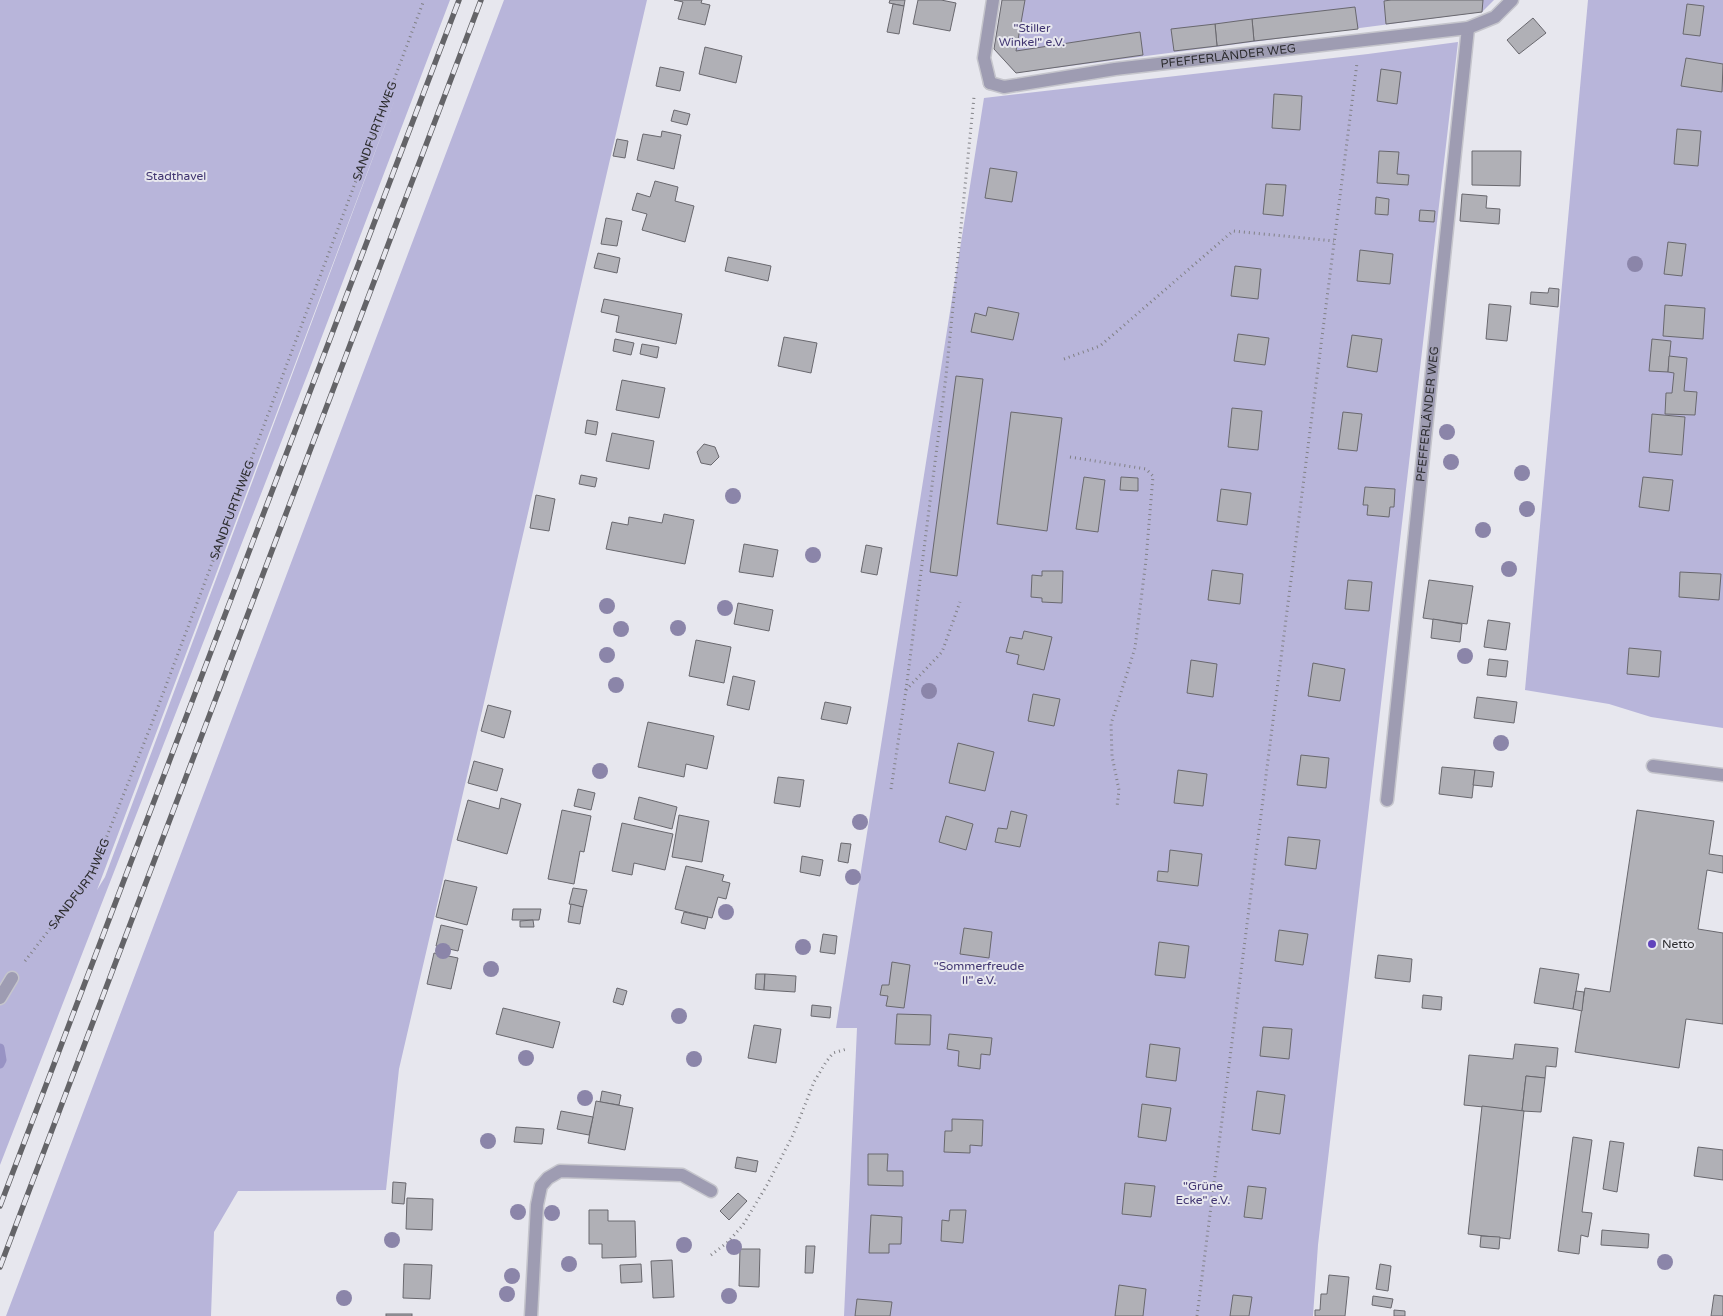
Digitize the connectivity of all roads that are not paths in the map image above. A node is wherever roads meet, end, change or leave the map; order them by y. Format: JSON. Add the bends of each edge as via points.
{"nodes":[{"id":1,"x":993,"y":0,"type":"edge"},
{"id":2,"x":1512,"y":0,"type":"edge"},
{"id":3,"x":1468,"y":28,"type":"junction"},
{"id":4,"x":1653,"y":766,"type":"dead end"},
{"id":5,"x":1723,"y":775,"type":"edge"},
{"id":6,"x":1387,"y":800,"type":"dead end"},
{"id":7,"x":12,"y":978,"type":"road end"},
{"id":8,"x":0,"y":998,"type":"edge"},
{"id":9,"x":711,"y":1191,"type":"dead end"},
{"id":10,"x":531,"y":1316,"type":"edge"}],
"edges":[{"from":1,"to":3,"type":"street","name":"PFEFFERLÄNDER WEG","via":[[984,58],[990,83],[1004,87],[1115,69]]},
{"from":2,"to":3,"type":"street","name":"PFEFFERLÄNDER WEG","via":[[1495,17]]},
{"from":3,"to":6,"type":"street","name":"PFEFFERLÄNDER WEG"},
{"from":4,"to":5,"type":"street"},
{"from":7,"to":8,"type":"street"},
{"from":9,"to":10,"type":"street","via":[[682,1175],[560,1171],[548,1178],[541,1186],[537,1205]]}]}
